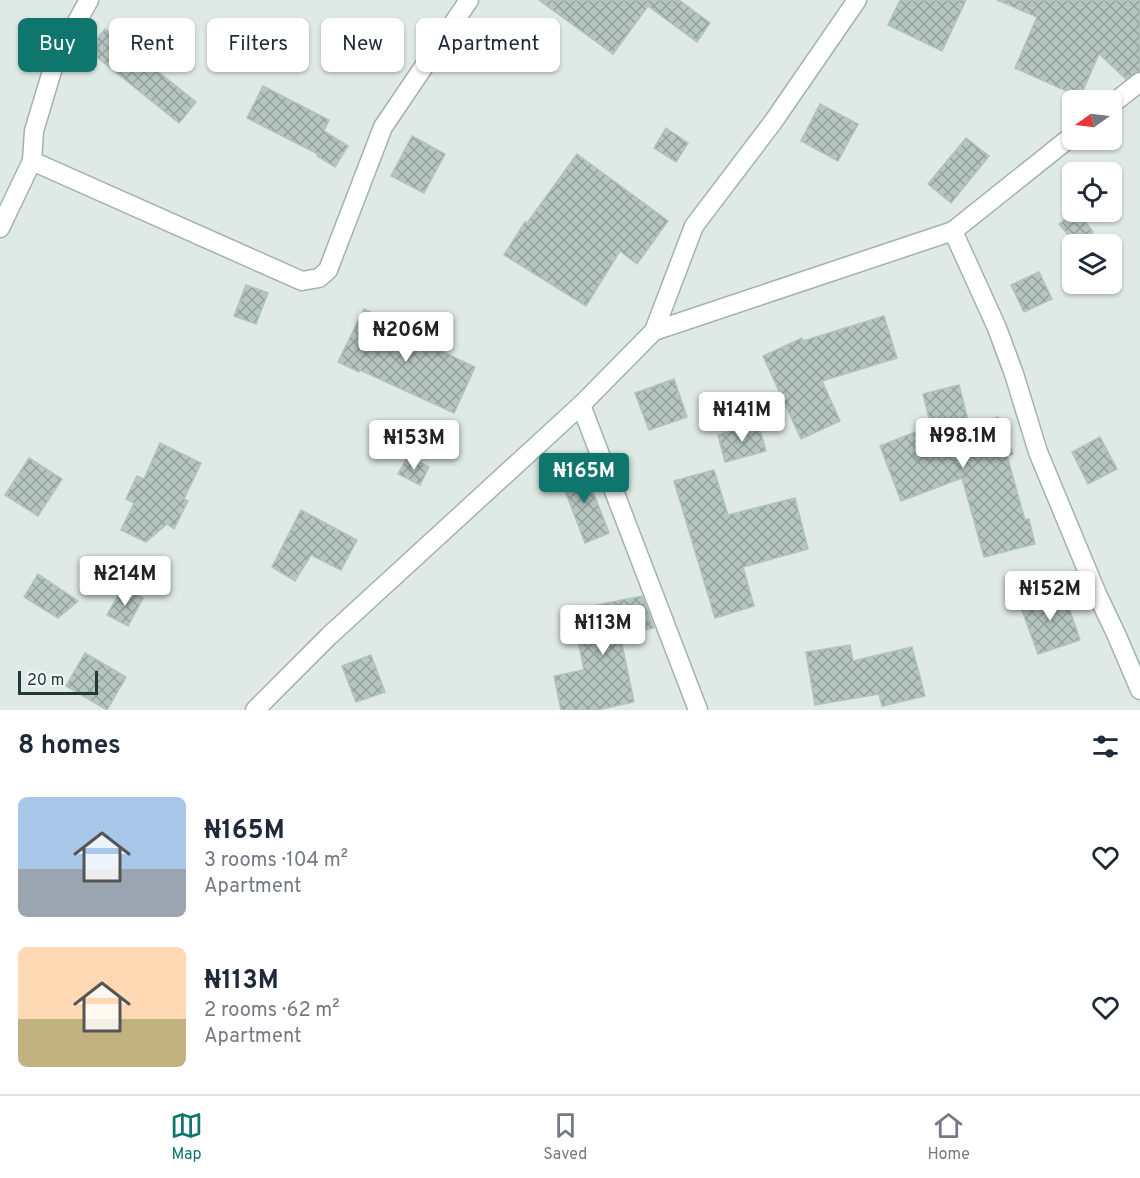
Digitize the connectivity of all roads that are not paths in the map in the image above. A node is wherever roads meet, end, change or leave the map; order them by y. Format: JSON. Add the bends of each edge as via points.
{"nodes":[{"id":1,"x":88,"y":0,"type":"edge"},
{"id":2,"x":469,"y":0,"type":"edge"},
{"id":3,"x":857,"y":0,"type":"edge"},
{"id":4,"x":1140,"y":82,"type":"edge"},
{"id":5,"x":1122,"y":96,"type":"edge"},
{"id":6,"x":1062,"y":143,"type":"edge"},
{"id":7,"x":32,"y":161,"type":"junction"},
{"id":8,"x":0,"y":228,"type":"edge"},
{"id":9,"x":953,"y":231,"type":"junction"},
{"id":10,"x":654,"y":331,"type":"junction"},
{"id":11,"x":581,"y":405,"type":"junction"},
{"id":12,"x":1140,"y":690,"type":"edge"},
{"id":13,"x":255,"y":710,"type":"edge"},
{"id":14,"x":699,"y":710,"type":"edge"}],
"edges":[{"from":1,"to":7,"type":"street","via":[[55,61],[34,131]]},
{"from":2,"to":7,"type":"street","via":[[383,127],[328,270],[319,278],[302,281]]},
{"from":3,"to":10,"type":"street","via":[[773,122],[694,226]]},
{"from":4,"to":5,"type":"street"},
{"from":6,"to":9,"type":"street"},
{"from":7,"to":8,"type":"street"},
{"from":9,"to":10,"type":"street"},
{"from":9,"to":12,"type":"street","via":[[997,328],[1046,472]]},
{"from":10,"to":11,"type":"street"},
{"from":11,"to":13,"type":"street","via":[[328,636]]},
{"from":11,"to":14,"type":"street"}]}
